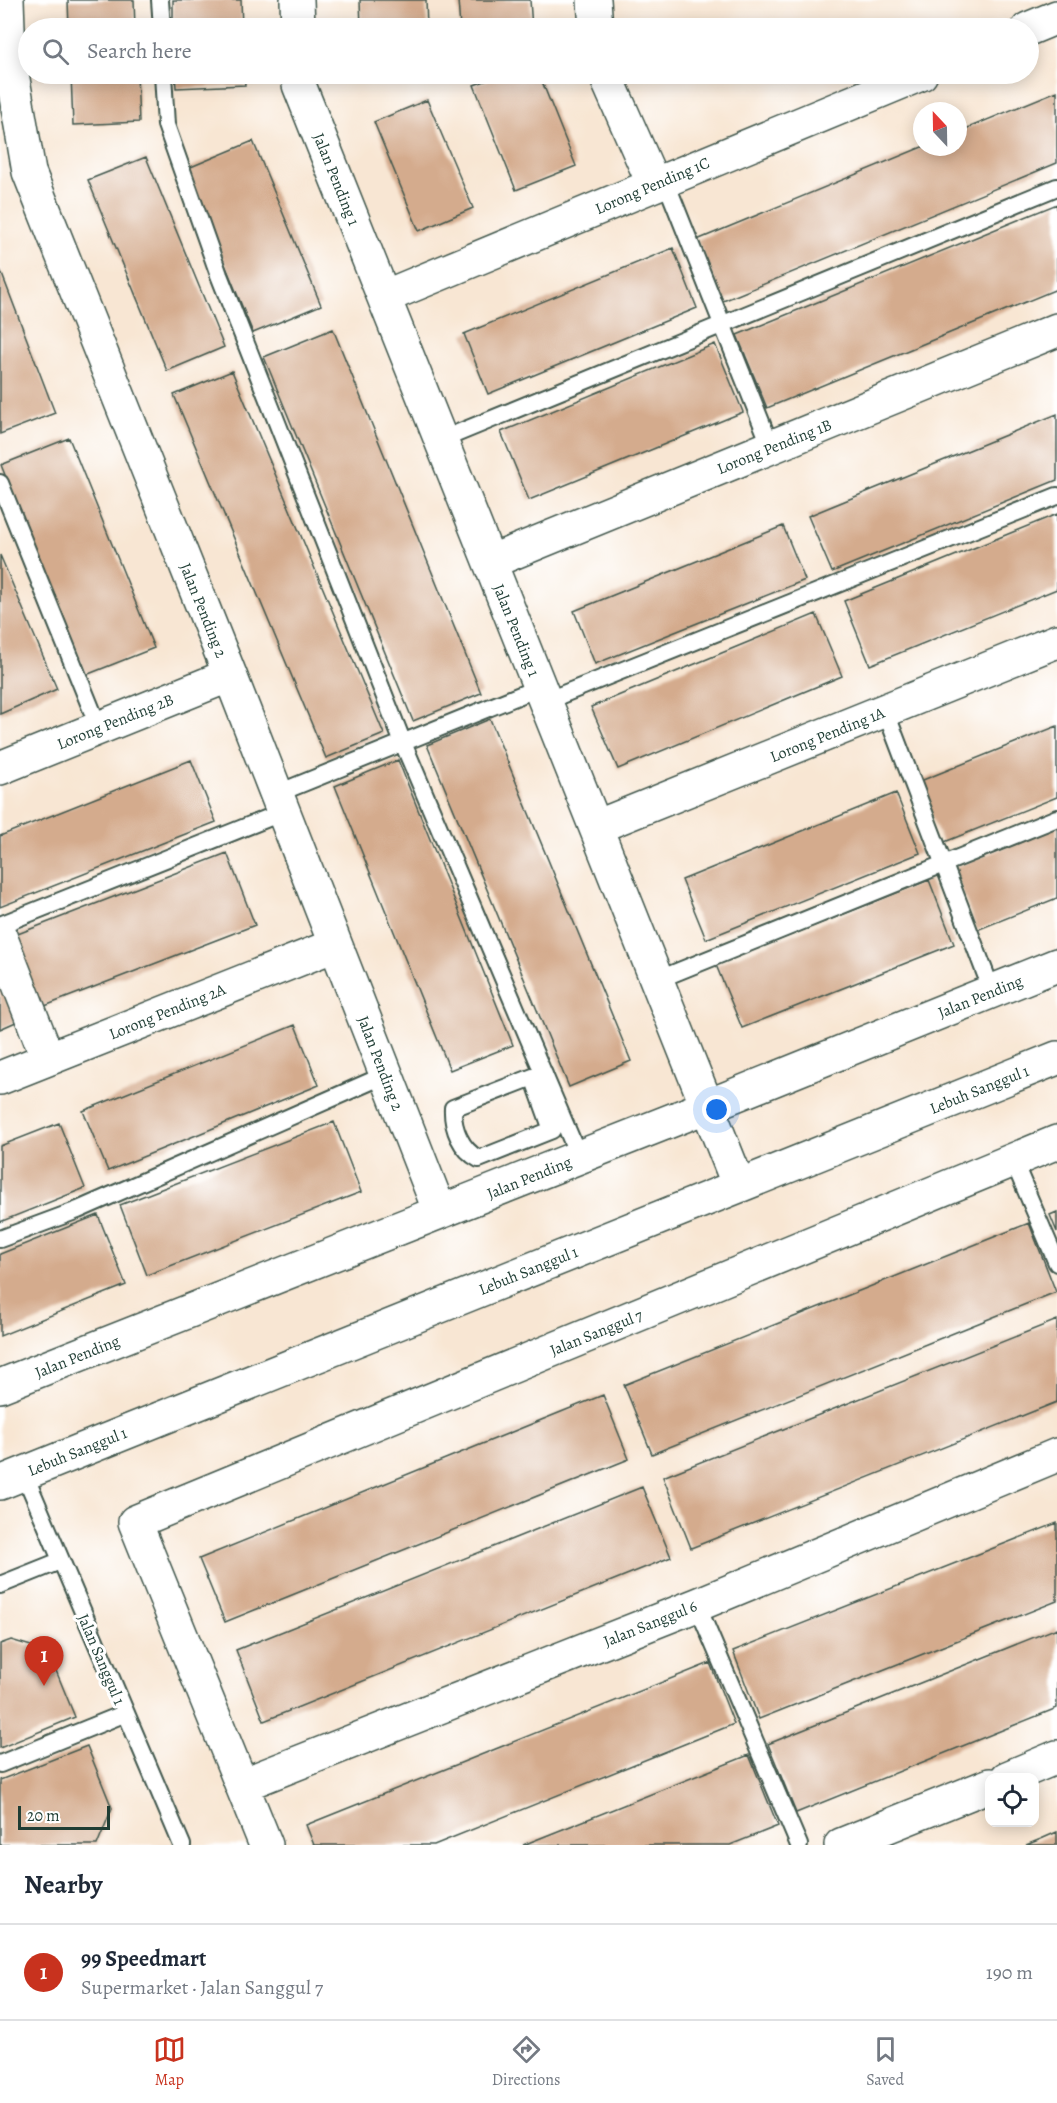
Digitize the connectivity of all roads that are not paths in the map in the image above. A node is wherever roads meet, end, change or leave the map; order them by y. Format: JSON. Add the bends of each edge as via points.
{"nodes":[{"id":1,"x":7,"y":0,"type":"edge"},
{"id":2,"x":160,"y":0,"type":"edge"},
{"id":3,"x":297,"y":0,"type":"edge"},
{"id":4,"x":594,"y":0,"type":"edge"},
{"id":5,"x":1057,"y":17,"type":"edge"},
{"id":6,"x":161,"y":18,"type":"edge"},
{"id":7,"x":298,"y":18,"type":"edge"},
{"id":8,"x":595,"y":18,"type":"edge"},
{"id":9,"x":1039,"y":25,"type":"edge"},
{"id":10,"x":4,"y":56,"type":"edge"},
{"id":11,"x":164,"y":84,"type":"edge"},
{"id":12,"x":299,"y":84,"type":"edge"},
{"id":13,"x":610,"y":84,"type":"edge"},
{"id":14,"x":897,"y":84,"type":"edge"},
{"id":15,"x":659,"y":183,"type":"junction"},
{"id":16,"x":1057,"y":187,"type":"edge"},
{"id":17,"x":384,"y":297,"type":"junction"},
{"id":18,"x":723,"y":324,"type":"junction"},
{"id":19,"x":1057,"y":330,"type":"edge"},
{"id":20,"x":441,"y":440,"type":"junction"},
{"id":21,"x":771,"y":447,"type":"junction"},
{"id":22,"x":0,"y":483,"type":"edge"},
{"id":23,"x":1057,"y":495,"type":"edge"},
{"id":24,"x":490,"y":562,"type":"junction"},
{"id":25,"x":1057,"y":640,"type":"edge"},
{"id":26,"x":230,"y":675,"type":"junction"},
{"id":27,"x":543,"y":694,"type":"junction"},
{"id":28,"x":885,"y":710,"type":"junction"},
{"id":29,"x":99,"y":728,"type":"junction"},
{"id":30,"x":403,"y":743,"type":"junction"},
{"id":31,"x":0,"y":768,"type":"edge"},
{"id":32,"x":280,"y":803,"type":"junction"},
{"id":33,"x":1057,"y":818,"type":"edge"},
{"id":34,"x":596,"y":827,"type":"junction"},
{"id":35,"x":944,"y":864,"type":"junction"},
{"id":36,"x":0,"y":925,"type":"edge"},
{"id":37,"x":0,"y":936,"type":"edge"},
{"id":38,"x":334,"y":945,"type":"junction"},
{"id":39,"x":1057,"y":964,"type":"edge"},
{"id":40,"x":657,"y":980,"type":"junction"},
{"id":41,"x":992,"y":991,"type":"junction"},
{"id":42,"x":1057,"y":1058,"type":"edge"},
{"id":43,"x":48,"y":1059,"type":"junction"},
{"id":44,"x":385,"y":1075,"type":"junction"},
{"id":45,"x":539,"y":1075,"type":"junction"},
{"id":46,"x":0,"y":1077,"type":"edge"},
{"id":47,"x":708,"y":1106,"type":"junction"},
{"id":48,"x":1057,"y":1142,"type":"edge"},
{"id":49,"x":579,"y":1157,"type":"junction"},
{"id":50,"x":1013,"y":1160,"type":"junction"},
{"id":51,"x":740,"y":1186,"type":"junction"},
{"id":52,"x":440,"y":1212,"type":"junction"},
{"id":53,"x":0,"y":1239,"type":"edge"},
{"id":54,"x":1057,"y":1263,"type":"edge"},
{"id":55,"x":0,"y":1386,"type":"edge"},
{"id":56,"x":1057,"y":1455,"type":"edge"},
{"id":57,"x":12,"y":1478,"type":"edge"},
{"id":58,"x":60,"y":1561,"type":"junction"},
{"id":59,"x":0,"y":1585,"type":"edge"},
{"id":60,"x":697,"y":1605,"type":"junction"},
{"id":61,"x":126,"y":1713,"type":"junction"},
{"id":62,"x":1057,"y":1757,"type":"edge"},
{"id":63,"x":0,"y":1764,"type":"edge"},
{"id":64,"x":1019,"y":1773,"type":"edge"},
{"id":65,"x":242,"y":1785,"type":"junction"},
{"id":66,"x":985,"y":1787,"type":"edge"},
{"id":67,"x":182,"y":1845,"type":"edge"},
{"id":68,"x":266,"y":1845,"type":"edge"},
{"id":69,"x":799,"y":1845,"type":"edge"},
{"id":70,"x":841,"y":1845,"type":"edge"}],
"edges":[{"from":1,"to":10,"type":"street","name":"Jalan Pending 2"},
{"from":2,"to":6,"type":"lane"},
{"from":3,"to":7,"type":"street"},
{"from":4,"to":8,"type":"street"},
{"from":5,"to":9,"type":"street"},
{"from":10,"to":26,"type":"street","name":"Jalan Pending 2","via":[[29,172]]},
{"from":11,"to":30,"type":"lane","via":[[166,125],[215,265]]},
{"from":12,"to":17,"type":"street","name":"Jalan Pending 1"},
{"from":13,"to":15,"type":"street"},
{"from":14,"to":15,"type":"street","name":"Lorong Pending 1C"},
{"from":15,"to":17,"type":"street","name":"Lorong Pending 1C"},
{"from":15,"to":18,"type":"lane"},
{"from":16,"to":18,"type":"lane"},
{"from":17,"to":20,"type":"street","name":"Jalan Pending 1"},
{"from":18,"to":20,"type":"lane"},
{"from":18,"to":21,"type":"lane"},
{"from":19,"to":21,"type":"street","name":"Lorong Pending 1B"},
{"from":20,"to":24,"type":"street","name":"Jalan Pending 1"},
{"from":21,"to":24,"type":"street","name":"Lorong Pending 1B"},
{"from":22,"to":29,"type":"lane"},
{"from":23,"to":27,"type":"lane"},
{"from":24,"to":27,"type":"street","name":"Jalan Pending 1"},
{"from":25,"to":28,"type":"street","name":"Lorong Pending 1A"},
{"from":26,"to":29,"type":"street","name":"Lorong Pending 2B"},
{"from":26,"to":32,"type":"street","name":"Jalan Pending 2"},
{"from":27,"to":30,"type":"lane"},
{"from":27,"to":34,"type":"street","name":"Jalan Pending 1"},
{"from":28,"to":34,"type":"street","name":"Lorong Pending 1A"},
{"from":28,"to":35,"type":"lane"},
{"from":29,"to":31,"type":"street","name":"Lorong Pending 2B"},
{"from":30,"to":32,"type":"lane"},
{"from":30,"to":45,"type":"lane"},
{"from":32,"to":36,"type":"lane"},
{"from":32,"to":38,"type":"street","name":"Jalan Pending 2"},
{"from":33,"to":35,"type":"lane"},
{"from":34,"to":40,"type":"street","name":"Jalan Pending 1"},
{"from":35,"to":40,"type":"lane"},
{"from":35,"to":41,"type":"lane"},
{"from":37,"to":43,"type":"street"},
{"from":38,"to":43,"type":"street","name":"Lorong Pending 2A"},
{"from":38,"to":44,"type":"street","name":"Jalan Pending 2"},
{"from":39,"to":41,"type":"street","name":"Jalan Pending"},
{"from":40,"to":47,"type":"street","name":"Jalan Pending 1"},
{"from":41,"to":47,"type":"street","name":"Jalan Pending"},
{"from":42,"to":51,"type":"street","name":"Lebuh Sanggul 1"},
{"from":43,"to":46,"type":"street","name":"Lorong Pending 2A"},
{"from":44,"to":52,"type":"street","name":"Jalan Pending 2"},
{"from":44,"to":53,"type":"lane","via":[[78,1210]]},
{"from":45,"to":45,"type":"lane","via":[[453,1108],[452,1122],[467,1154],[479,1159],[552,1130]]},
{"from":45,"to":49,"type":"lane"},
{"from":47,"to":49,"type":"street","name":"Jalan Pending"},
{"from":47,"to":51,"type":"street","name":"Jalan Pending 1"},
{"from":48,"to":50,"type":"street","name":"Jalan Sanggul 7"},
{"from":49,"to":52,"type":"street","name":"Jalan Pending"},
{"from":50,"to":54,"type":"lane"},
{"from":50,"to":65,"type":"street","name":"Jalan Sanggul 7","via":[[135,1522]]},
{"from":51,"to":57,"type":"street","name":"Lebuh Sanggul 1"},
{"from":52,"to":55,"type":"street","name":"Jalan Pending"},
{"from":56,"to":60,"type":"street","name":"Jalan Sanggul 6"},
{"from":57,"to":58,"type":"lane","name":"Jalan Sanggul 1"},
{"from":58,"to":59,"type":"lane"},
{"from":58,"to":61,"type":"lane","name":"Jalan Sanggul 1"},
{"from":60,"to":65,"type":"street","name":"Jalan Sanggul 6"},
{"from":60,"to":69,"type":"lane"},
{"from":61,"to":63,"type":"lane"},
{"from":61,"to":67,"type":"lane","name":"Jalan Sanggul 1"},
{"from":62,"to":64,"type":"street"},
{"from":65,"to":68,"type":"street"},
{"from":66,"to":70,"type":"street"}]}
